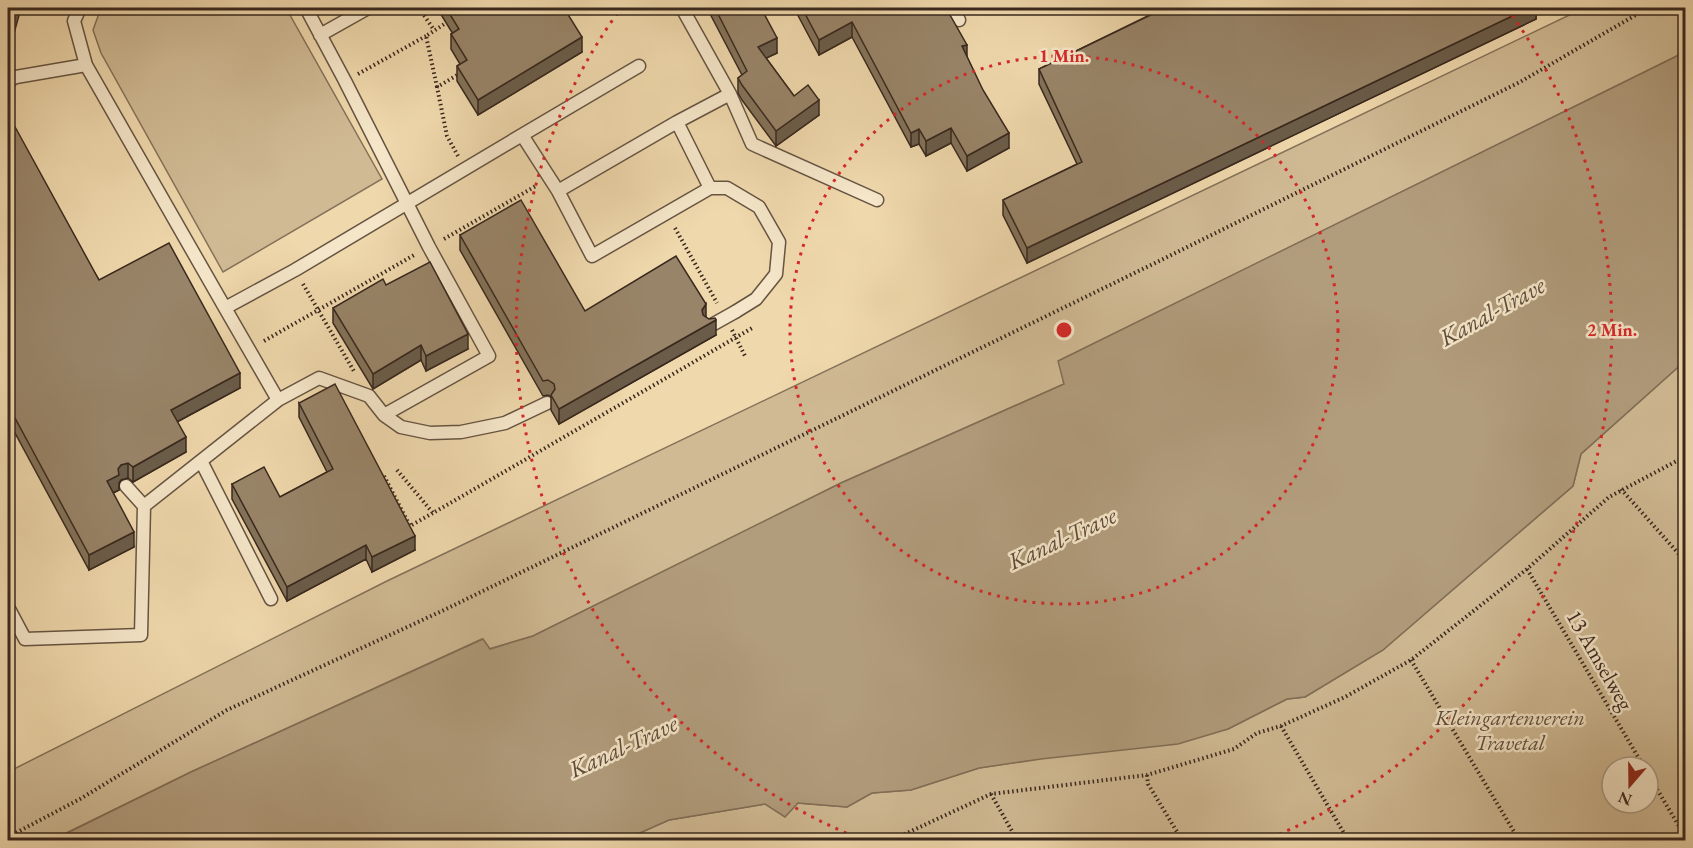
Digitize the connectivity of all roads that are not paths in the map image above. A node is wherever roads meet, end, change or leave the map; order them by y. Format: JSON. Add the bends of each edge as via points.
{"nodes":[{"id":1,"x":80,"y":8,"type":"edge"},
{"id":2,"x":306,"y":8,"type":"edge"},
{"id":3,"x":368,"y":8,"type":"edge"},
{"id":4,"x":682,"y":8,"type":"edge"},
{"id":5,"x":952,"y":8,"type":"edge"},
{"id":6,"x":959,"y":20,"type":"dead end"},
{"id":7,"x":320,"y":35,"type":"junction"},
{"id":8,"x":86,"y":64,"type":"junction"},
{"id":9,"x":639,"y":66,"type":"dead end"},
{"id":10,"x":8,"y":81,"type":"edge"},
{"id":11,"x":730,"y":94,"type":"junction"},
{"id":12,"x":677,"y":122,"type":"junction"},
{"id":13,"x":522,"y":135,"type":"junction"},
{"id":14,"x":710,"y":188,"type":"junction"},
{"id":15,"x":558,"y":191,"type":"junction"},
{"id":16,"x":877,"y":200,"type":"dead end"},
{"id":17,"x":408,"y":203,"type":"junction"},
{"id":18,"x":225,"y":308,"type":"junction"},
{"id":19,"x":710,"y":326,"type":"edge"},
{"id":20,"x":278,"y":400,"type":"junction"},
{"id":21,"x":547,"y":403,"type":"edge"},
{"id":22,"x":384,"y":415,"type":"junction"},
{"id":23,"x":201,"y":461,"type":"junction"},
{"id":24,"x":126,"y":486,"type":"edge"},
{"id":25,"x":144,"y":506,"type":"junction"},
{"id":26,"x":271,"y":599,"type":"dead end"},
{"id":27,"x":8,"y":608,"type":"edge"}],
"edges":[{"from":1,"to":8,"type":"lane","via":[[74,21]]},
{"from":2,"to":7,"type":"lane"},
{"from":3,"to":7,"type":"lane"},
{"from":4,"to":11,"type":"lane"},
{"from":5,"to":6,"type":"lane"},
{"from":7,"to":17,"type":"lane"},
{"from":8,"to":10,"type":"lane"},
{"from":8,"to":18,"type":"lane"},
{"from":9,"to":13,"type":"lane"},
{"from":11,"to":12,"type":"lane"},
{"from":11,"to":16,"type":"lane","via":[[752,144]]},
{"from":12,"to":14,"type":"lane"},
{"from":12,"to":15,"type":"lane"},
{"from":13,"to":15,"type":"lane"},
{"from":13,"to":17,"type":"lane"},
{"from":14,"to":15,"type":"lane","via":[[592,256]]},
{"from":14,"to":19,"type":"lane","bridge":true,"via":[[727,188],[759,207],[779,242],[776,274],[756,299]]},
{"from":17,"to":18,"type":"lane"},
{"from":17,"to":22,"type":"lane","via":[[489,356]]},
{"from":18,"to":20,"type":"lane"},
{"from":20,"to":22,"type":"lane","via":[[319,378],[369,396]]},
{"from":20,"to":23,"type":"lane"},
{"from":21,"to":22,"type":"lane","via":[[505,423],[461,432],[430,433],[400,427]]},
{"from":23,"to":25,"type":"lane"},
{"from":23,"to":26,"type":"lane"},
{"from":24,"to":25,"type":"lane"},
{"from":25,"to":27,"type":"lane","via":[[141,635],[25,639]]}]}
